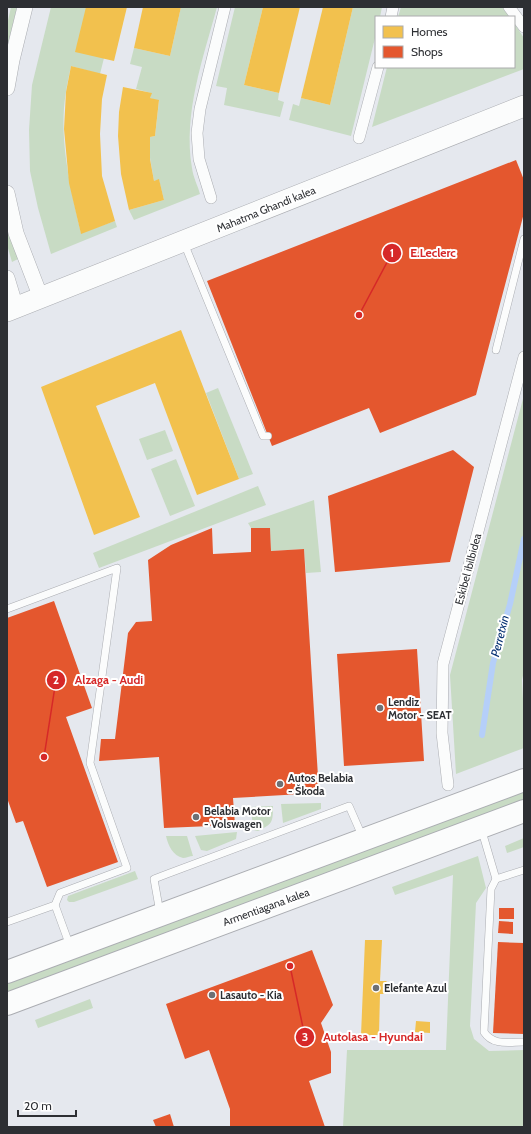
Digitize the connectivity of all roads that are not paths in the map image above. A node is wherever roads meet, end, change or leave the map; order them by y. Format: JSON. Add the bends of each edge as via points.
{"nodes":[{"id":1,"x":25,"y":7,"type":"edge"},
{"id":2,"x":225,"y":7,"type":"edge"},
{"id":3,"x":509,"y":7,"type":"edge"},
{"id":4,"x":524,"y":27,"type":"edge"},
{"id":5,"x":378,"y":68,"type":"edge"},
{"id":6,"x":7,"y":88,"type":"edge"},
{"id":7,"x":523,"y":108,"type":"edge"},
{"id":8,"x":359,"y":138,"type":"dead end"},
{"id":9,"x":7,"y":193,"type":"edge"},
{"id":10,"x":211,"y":198,"type":"dead end"},
{"id":11,"x":524,"y":239,"type":"edge"},
{"id":12,"x":184,"y":242,"type":"junction"},
{"id":13,"x":7,"y":278,"type":"edge"},
{"id":14,"x":41,"y":298,"type":"junction"},
{"id":15,"x":12,"y":310,"type":"edge"},
{"id":16,"x":496,"y":350,"type":"dead end"},
{"id":17,"x":524,"y":357,"type":"edge"},
{"id":18,"x":268,"y":436,"type":"dead end"},
{"id":19,"x":7,"y":609,"type":"edge"},
{"id":20,"x":524,"y":780,"type":"edge"},
{"id":21,"x":448,"y":785,"type":"dead end"},
{"id":22,"x":524,"y":811,"type":"edge"},
{"id":23,"x":480,"y":827,"type":"junction"},
{"id":24,"x":364,"y":840,"type":"junction"},
{"id":25,"x":524,"y":870,"type":"edge"},
{"id":26,"x":496,"y":879,"type":"junction"},
{"id":27,"x":55,"y":905,"type":"junction"},
{"id":28,"x":160,"y":915,"type":"junction"},
{"id":29,"x":7,"y":922,"type":"edge"},
{"id":30,"x":70,"y":948,"type":"junction"},
{"id":31,"x":7,"y":972,"type":"edge"},
{"id":32,"x":7,"y":1004,"type":"edge"},
{"id":33,"x":524,"y":1042,"type":"edge"}],
"edges":[{"from":1,"to":6,"type":"street"},
{"from":2,"to":10,"type":"street","via":[[200,109],[197,133],[199,158]]},
{"from":3,"to":4,"type":"street"},
{"from":5,"to":8,"type":"street"},
{"from":7,"to":12,"type":"main road","name":"Mahatma Ghandi kalea"},
{"from":9,"to":14,"type":"street","via":[[16,233]]},
{"from":11,"to":16,"type":"lane"},
{"from":12,"to":14,"type":"main road","name":"Mahatma Ghandi kalea"},
{"from":12,"to":18,"type":"lane","via":[[262,436]]},
{"from":13,"to":15,"type":"street"},
{"from":14,"to":15,"type":"main road","name":"Mahatma Ghandi kalea"},
{"from":17,"to":21,"type":"street","name":"Eskibel ibilbidea","via":[[443,664],[442,733]]},
{"from":19,"to":27,"type":"lane","via":[[117,568],[90,763],[127,868],[60,893]]},
{"from":20,"to":24,"type":"main road"},
{"from":22,"to":23,"type":"main road","name":"Armentiagana kalea"},
{"from":23,"to":26,"type":"lane"},
{"from":23,"to":32,"type":"main road","name":"Armentiagana kalea"},
{"from":24,"to":28,"type":"main road"},
{"from":24,"to":28,"type":"lane","via":[[349,806],[343,808],[154,879]]},
{"from":25,"to":26,"type":"lane"},
{"from":26,"to":33,"type":"lane","via":[[491,889],[484,1032],[488,1038],[498,1042]]},
{"from":27,"to":29,"type":"lane"},
{"from":27,"to":30,"type":"lane"},
{"from":28,"to":30,"type":"main road"},
{"from":30,"to":31,"type":"main road"}]}
